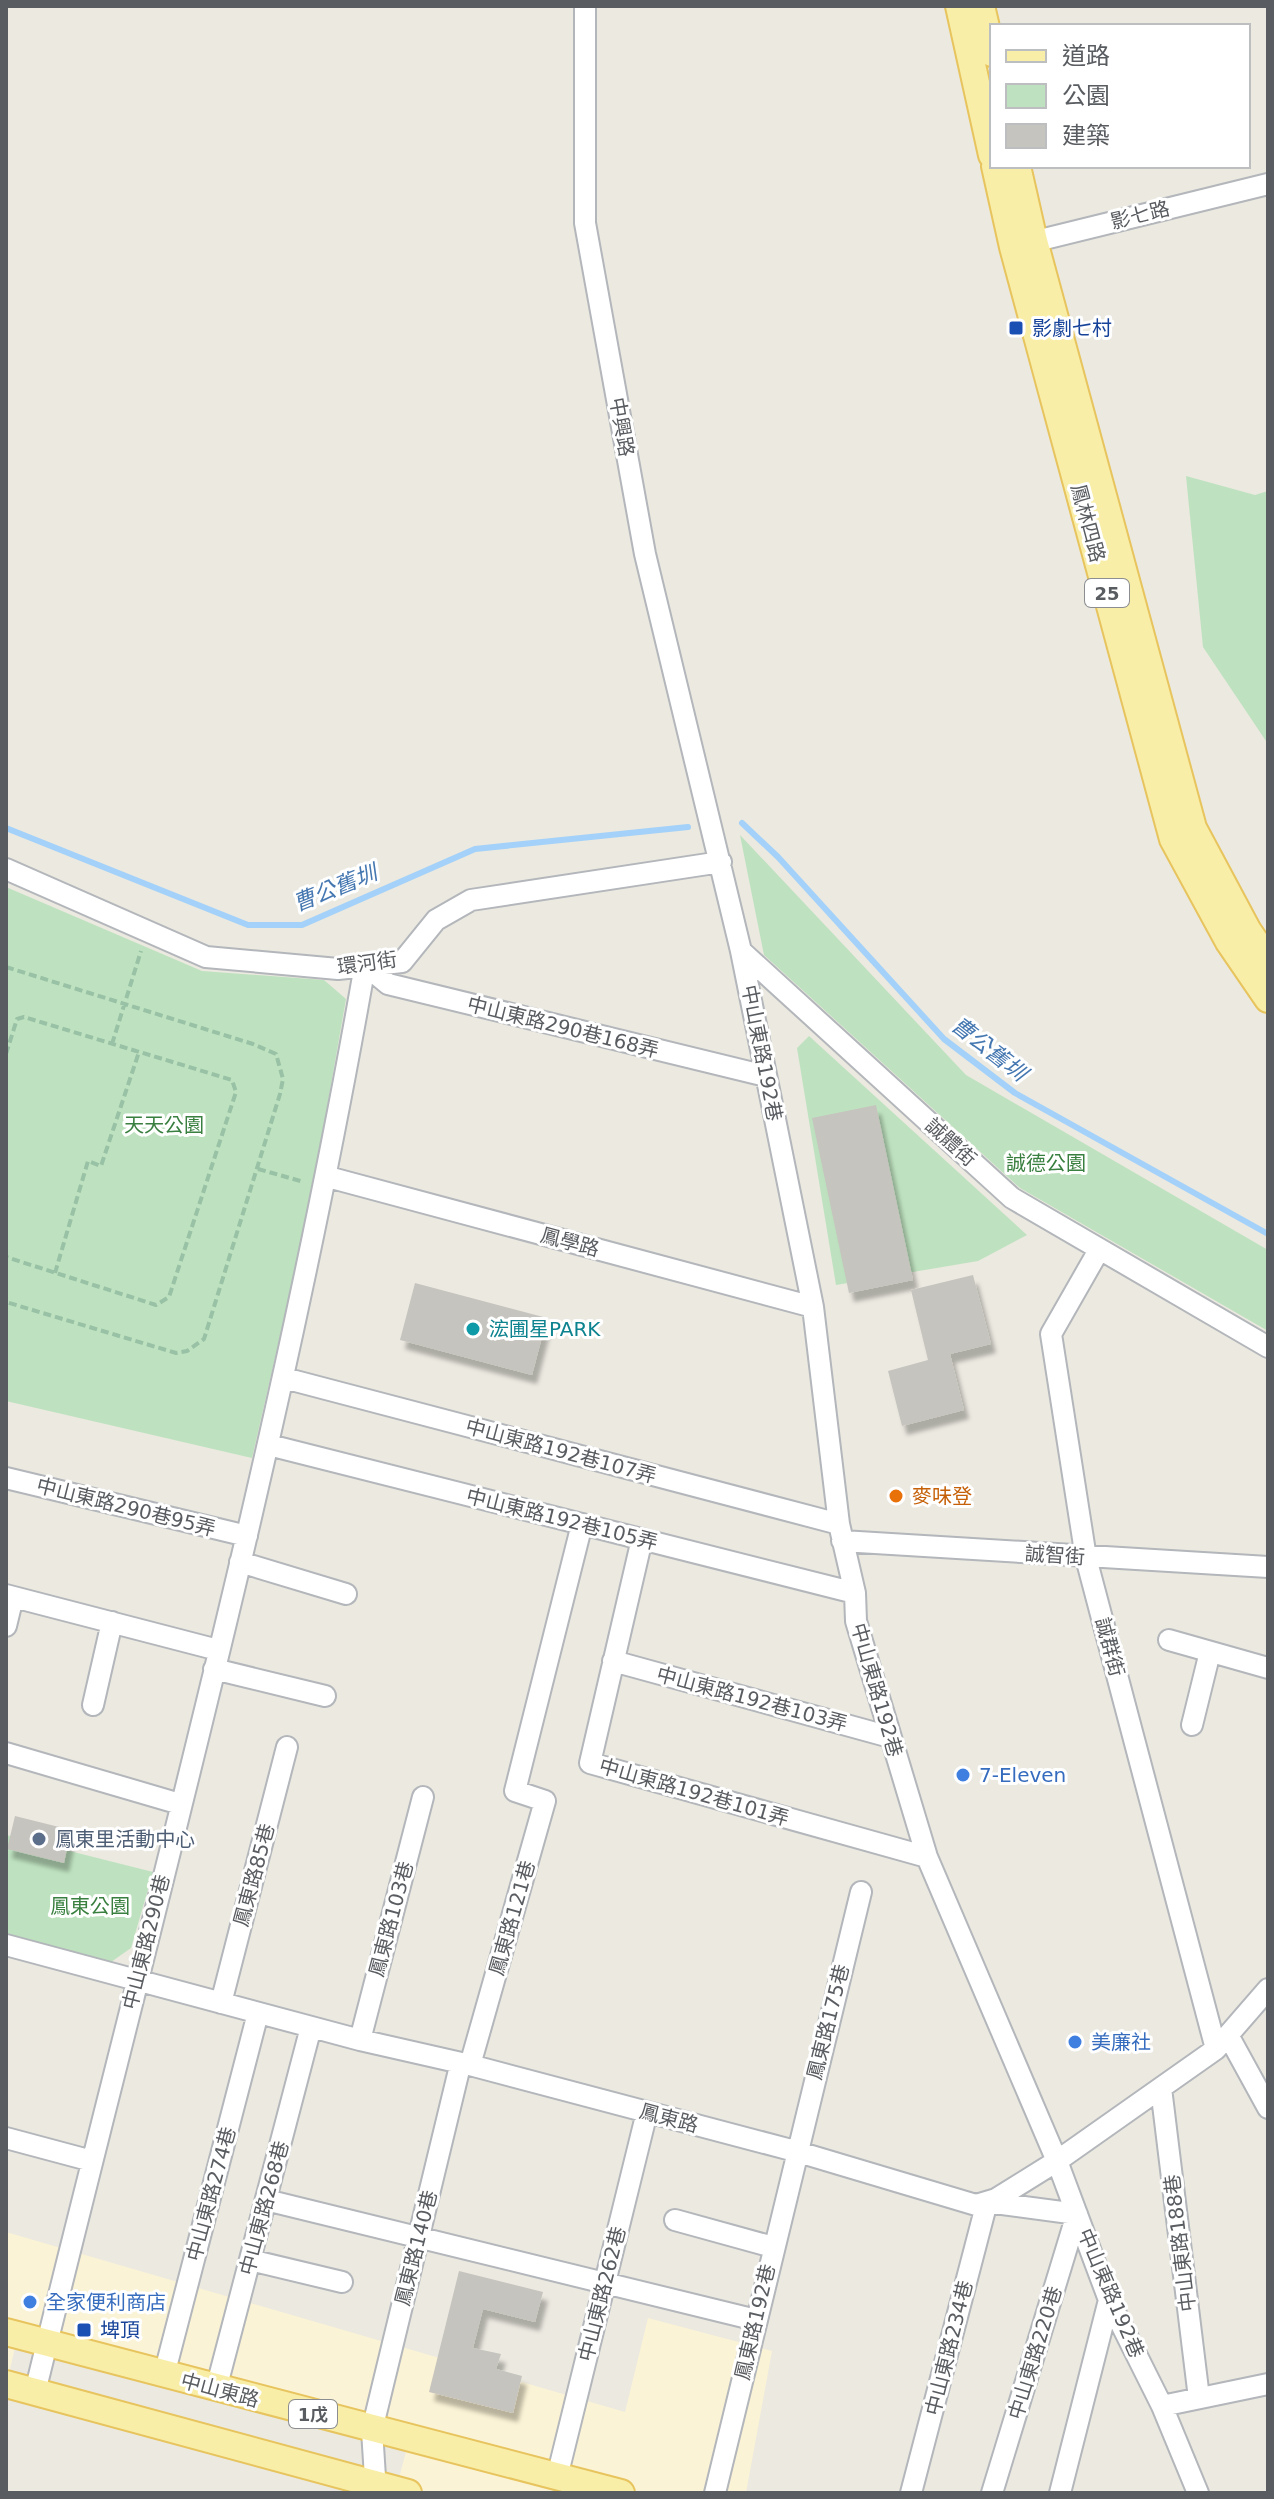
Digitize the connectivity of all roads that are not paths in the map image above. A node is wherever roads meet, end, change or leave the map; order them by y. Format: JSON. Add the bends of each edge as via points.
{"nodes":[{"id":1,"x":585,"y":6,"type":"edge"},
{"id":2,"x":959,"y":6,"type":"edge"},
{"id":3,"x":981,"y":6,"type":"edge"},
{"id":4,"x":990,"y":44,"type":"edge"},
{"id":5,"x":990,"y":146,"type":"edge"},
{"id":6,"x":996,"y":168,"type":"edge"},
{"id":7,"x":1017,"y":168,"type":"edge"},
{"id":8,"x":1268,"y":184,"type":"edge"},
{"id":9,"x":1024,"y":244,"type":"junction"},
{"id":10,"x":716,"y":840,"type":"joint"},
{"id":11,"x":721,"y":862,"type":"junction"},
{"id":12,"x":6,"y":869,"type":"edge"},
{"id":13,"x":741,"y":951,"type":"junction"},
{"id":14,"x":1268,"y":960,"type":"edge"},
{"id":15,"x":365,"y":965,"type":"junction"},
{"id":16,"x":1268,"y":999,"type":"edge"},
{"id":17,"x":766,"y":1076,"type":"junction"},
{"id":18,"x":327,"y":1182,"type":"junction"},
{"id":19,"x":1099,"y":1250,"type":"junction"},
{"id":20,"x":813,"y":1307,"type":"junction"},
{"id":21,"x":1268,"y":1347,"type":"edge"},
{"id":22,"x":284,"y":1378,"type":"junction"},
{"id":23,"x":269,"y":1445,"type":"junction"},
{"id":24,"x":6,"y":1478,"type":"edge"},
{"id":25,"x":582,"y":1524,"type":"junction"},
{"id":26,"x":840,"y":1532,"type":"junction"},
{"id":27,"x":247,"y":1536,"type":"junction"},
{"id":28,"x":642,"y":1539,"type":"junction"},
{"id":29,"x":1086,"y":1558,"type":"junction"},
{"id":30,"x":240,"y":1562,"type":"junction"},
{"id":31,"x":1268,"y":1567,"type":"edge"},
{"id":32,"x":855,"y":1593,"type":"junction"},
{"id":33,"x":346,"y":1594,"type":"dead end"},
{"id":34,"x":10,"y":1596,"type":"edge"},
{"id":35,"x":112,"y":1622,"type":"junction"},
{"id":36,"x":6,"y":1626,"type":"edge"},
{"id":37,"x":1169,"y":1640,"type":"dead end"},
{"id":38,"x":1210,"y":1652,"type":"junction"},
{"id":39,"x":216,"y":1660,"type":"junction"},
{"id":40,"x":613,"y":1661,"type":"junction"},
{"id":41,"x":1268,"y":1668,"type":"edge"},
{"id":42,"x":325,"y":1696,"type":"dead end"},
{"id":43,"x":93,"y":1705,"type":"dead end"},
{"id":44,"x":1192,"y":1725,"type":"dead end"},
{"id":45,"x":890,"y":1737,"type":"junction"},
{"id":46,"x":287,"y":1747,"type":"dead end"},
{"id":47,"x":6,"y":1753,"type":"edge"},
{"id":48,"x":423,"y":1797,"type":"dead end"},
{"id":49,"x":180,"y":1804,"type":"junction"},
{"id":50,"x":927,"y":1857,"type":"junction"},
{"id":51,"x":861,"y":1892,"type":"dead end"},
{"id":52,"x":6,"y":1945,"type":"edge"},
{"id":53,"x":137,"y":1980,"type":"junction"},
{"id":54,"x":1268,"y":1989,"type":"edge"},
{"id":55,"x":221,"y":2003,"type":"junction"},
{"id":56,"x":258,"y":2013,"type":"junction"},
{"id":57,"x":311,"y":2027,"type":"junction"},
{"id":58,"x":360,"y":2040,"type":"junction"},
{"id":59,"x":1222,"y":2042,"type":"junction"},
{"id":60,"x":465,"y":2066,"type":"junction"},
{"id":61,"x":1161,"y":2088,"type":"junction"},
{"id":62,"x":1268,"y":2108,"type":"edge"},
{"id":63,"x":647,"y":2112,"type":"junction"},
{"id":64,"x":6,"y":2138,"type":"edge"},
{"id":65,"x":795,"y":2151,"type":"junction"},
{"id":66,"x":92,"y":2161,"type":"junction"},
{"id":67,"x":1057,"y":2161,"type":"junction"},
{"id":68,"x":266,"y":2200,"type":"junction"},
{"id":69,"x":987,"y":2202,"type":"junction"},
{"id":70,"x":1077,"y":2214,"type":"junction"},
{"id":71,"x":675,"y":2220,"type":"dead end"},
{"id":72,"x":418,"y":2237,"type":"junction"},
{"id":73,"x":773,"y":2247,"type":"junction"},
{"id":74,"x":250,"y":2260,"type":"junction"},
{"id":75,"x":342,"y":2282,"type":"dead end"},
{"id":76,"x":605,"y":2283,"type":"junction"},
{"id":77,"x":1109,"y":2300,"type":"junction"},
{"id":78,"x":756,"y":2320,"type":"junction"},
{"id":79,"x":6,"y":2332,"type":"edge"},
{"id":80,"x":47,"y":2344,"type":"junction"},
{"id":81,"x":164,"y":2375,"type":"junction"},
{"id":82,"x":6,"y":2384,"type":"edge"},
{"id":83,"x":1268,"y":2384,"type":"edge"},
{"id":84,"x":216,"y":2389,"type":"junction"},
{"id":85,"x":35,"y":2392,"type":"junction"},
{"id":86,"x":1199,"y":2398,"type":"junction"},
{"id":87,"x":1162,"y":2406,"type":"junction"},
{"id":88,"x":372,"y":2430,"type":"junction"},
{"id":89,"x":557,"y":2477,"type":"junction"},
{"id":90,"x":378,"y":2489,"type":"edge"},
{"id":91,"x":408,"y":2493,"type":"edge"},
{"id":92,"x":621,"y":2493,"type":"edge"},
{"id":93,"x":715,"y":2493,"type":"edge"},
{"id":94,"x":911,"y":2493,"type":"edge"},
{"id":95,"x":992,"y":2493,"type":"edge"},
{"id":96,"x":1060,"y":2493,"type":"edge"},
{"id":97,"x":1198,"y":2493,"type":"edge"}],
"edges":[{"from":1,"to":10,"type":"street","name":"中興路","via":[[585,223],[645,554]]},
{"from":2,"to":5,"type":"main road"},
{"from":3,"to":4,"type":"main road"},
{"from":6,"to":9,"type":"main road","name":"鳳林四路","number":"25"},
{"from":7,"to":9,"type":"main road","name":"鳳林四路","number":"25"},
{"from":8,"to":9,"type":"street","name":"影七路"},
{"from":9,"to":14,"type":"main road","name":"鳳林四路","number":"25","via":[[1193,828]]},
{"from":9,"to":16,"type":"main road","name":"鳳林四路","number":"25","via":[[1173,839],[1229,942]]},
{"from":10,"to":11,"type":"street","name":"中山東路192巷"},
{"from":11,"to":13,"type":"street","name":"中山東路192巷"},
{"from":11,"to":15,"type":"street","name":"環河街","via":[[471,900],[436,920],[402,962]]},
{"from":12,"to":15,"type":"street","name":"環河街","via":[[206,957],[338,969]]},
{"from":13,"to":17,"type":"street","name":"中山東路192巷"},
{"from":13,"to":19,"type":"street","name":"誠體街","via":[[1012,1198]]},
{"from":15,"to":17,"type":"street","name":"中山東路290巷168弄","via":[[388,984]]},
{"from":15,"to":18,"type":"street","name":"中山東路290巷"},
{"from":17,"to":20,"type":"street","name":"中山東路192巷"},
{"from":18,"to":20,"type":"street","name":"鳳學路"},
{"from":18,"to":22,"type":"street","name":"中山東路290巷"},
{"from":19,"to":21,"type":"street","name":"誠體街"},
{"from":19,"to":29,"type":"street","name":"誠群街","via":[[1051,1334]]},
{"from":20,"to":26,"type":"street","name":"中山東路192巷"},
{"from":22,"to":23,"type":"street","name":"中山東路290巷"},
{"from":22,"to":26,"type":"street","name":"中山東路192巷107弄"},
{"from":23,"to":25,"type":"street","name":"中山東路192巷105弄"},
{"from":23,"to":27,"type":"street","name":"中山東路290巷"},
{"from":24,"to":27,"type":"street","name":"中山東路290巷95弄"},
{"from":25,"to":28,"type":"street","name":"中山東路192巷105弄"},
{"from":25,"to":60,"type":"street","name":"鳳東路121巷","via":[[515,1791],[545,1801]]},
{"from":26,"to":29,"type":"street","name":"誠智街"},
{"from":26,"to":32,"type":"street","name":"中山東路192巷"},
{"from":27,"to":30,"type":"street","name":"中山東路290巷"},
{"from":28,"to":32,"type":"street","name":"中山東路192巷105弄"},
{"from":28,"to":40,"type":"street","name":"中山東路192巷101弄"},
{"from":29,"to":31,"type":"street","name":"誠智街"},
{"from":29,"to":59,"type":"street","name":"誠群街"},
{"from":30,"to":33,"type":"street"},
{"from":30,"to":39,"type":"street","name":"中山東路290巷"},
{"from":32,"to":45,"type":"street","name":"中山東路192巷","via":[[856,1621]]},
{"from":34,"to":35,"type":"street"},
{"from":34,"to":36,"type":"street"},
{"from":35,"to":39,"type":"street"},
{"from":35,"to":43,"type":"street"},
{"from":37,"to":38,"type":"street"},
{"from":38,"to":41,"type":"street"},
{"from":38,"to":44,"type":"street"},
{"from":39,"to":42,"type":"street"},
{"from":39,"to":49,"type":"street","name":"中山東路290巷"},
{"from":40,"to":45,"type":"street","name":"中山東路192巷103弄"},
{"from":40,"to":50,"type":"street","name":"中山東路192巷101弄","via":[[590,1763]]},
{"from":45,"to":50,"type":"street","name":"中山東路192巷"},
{"from":46,"to":55,"type":"street","name":"鳳東路85巷"},
{"from":47,"to":49,"type":"street"},
{"from":48,"to":58,"type":"street","name":"鳳東路103巷"},
{"from":49,"to":53,"type":"street","name":"中山東路290巷"},
{"from":50,"to":67,"type":"street","name":"中山東路192巷"},
{"from":51,"to":65,"type":"street","name":"鳳東路175巷"},
{"from":52,"to":53,"type":"street","name":"鳳東路"},
{"from":53,"to":55,"type":"street","name":"鳳東路"},
{"from":53,"to":66,"type":"street","name":"中山東路290巷"},
{"from":54,"to":59,"type":"street"},
{"from":55,"to":56,"type":"street","name":"鳳東路"},
{"from":56,"to":57,"type":"street","name":"鳳東路"},
{"from":56,"to":81,"type":"street","name":"中山東路274巷"},
{"from":57,"to":58,"type":"street","name":"鳳東路"},
{"from":57,"to":68,"type":"street","name":"中山東路268巷"},
{"from":58,"to":60,"type":"street","name":"鳳東路"},
{"from":59,"to":61,"type":"street"},
{"from":59,"to":62,"type":"street","name":"誠群街"},
{"from":60,"to":63,"type":"street","name":"鳳東路"},
{"from":60,"to":72,"type":"street","name":"鳳東路140巷"},
{"from":61,"to":67,"type":"street"},
{"from":61,"to":86,"type":"street","name":"中山東路188巷"},
{"from":63,"to":65,"type":"street","name":"鳳東路"},
{"from":63,"to":76,"type":"street","name":"中山東路262巷"},
{"from":64,"to":66,"type":"street"},
{"from":65,"to":69,"type":"street","name":"鳳東路","via":[[976,2205]]},
{"from":65,"to":73,"type":"street","name":"鳳東路192巷"},
{"from":66,"to":80,"type":"street","name":"中山東路290巷"},
{"from":67,"to":69,"type":"street"},
{"from":67,"to":70,"type":"street","name":"中山東路192巷"},
{"from":68,"to":72,"type":"street"},
{"from":68,"to":74,"type":"street","name":"中山東路268巷"},
{"from":69,"to":70,"type":"street","name":"鳳東路"},
{"from":69,"to":94,"type":"street","name":"中山東路234巷"},
{"from":70,"to":77,"type":"street","name":"中山東路192巷"},
{"from":70,"to":95,"type":"street","name":"中山東路220巷"},
{"from":71,"to":73,"type":"street"},
{"from":72,"to":76,"type":"street"},
{"from":72,"to":88,"type":"street","name":"鳳東路140巷"},
{"from":73,"to":78,"type":"street","name":"鳳東路192巷"},
{"from":74,"to":75,"type":"street"},
{"from":74,"to":84,"type":"street","name":"中山東路268巷"},
{"from":76,"to":78,"type":"street"},
{"from":76,"to":89,"type":"street","name":"中山東路262巷"},
{"from":77,"to":87,"type":"street","name":"中山東路192巷"},
{"from":77,"to":96,"type":"street"},
{"from":78,"to":93,"type":"street","name":"鳳東路192巷"},
{"from":79,"to":80,"type":"main road","name":"中山東路","number":"1戊"},
{"from":80,"to":81,"type":"main road","name":"中山東路","number":"1戊"},
{"from":80,"to":85,"type":"street","name":"中山東路290巷"},
{"from":81,"to":84,"type":"main road","name":"中山東路","number":"1戊"},
{"from":82,"to":85,"type":"main road"},
{"from":83,"to":86,"type":"street"},
{"from":84,"to":88,"type":"main road","name":"中山東路","number":"1戊"},
{"from":85,"to":90,"type":"main road"},
{"from":86,"to":87,"type":"street"},
{"from":87,"to":97,"type":"street","name":"中山東路192巷"},
{"from":88,"to":89,"type":"main road","name":"中山東路","number":"1戊"},
{"from":88,"to":90,"type":"street"},
{"from":89,"to":92,"type":"main road","name":"中山東路","number":"1戊"},
{"from":90,"to":91,"type":"main road"}]}
